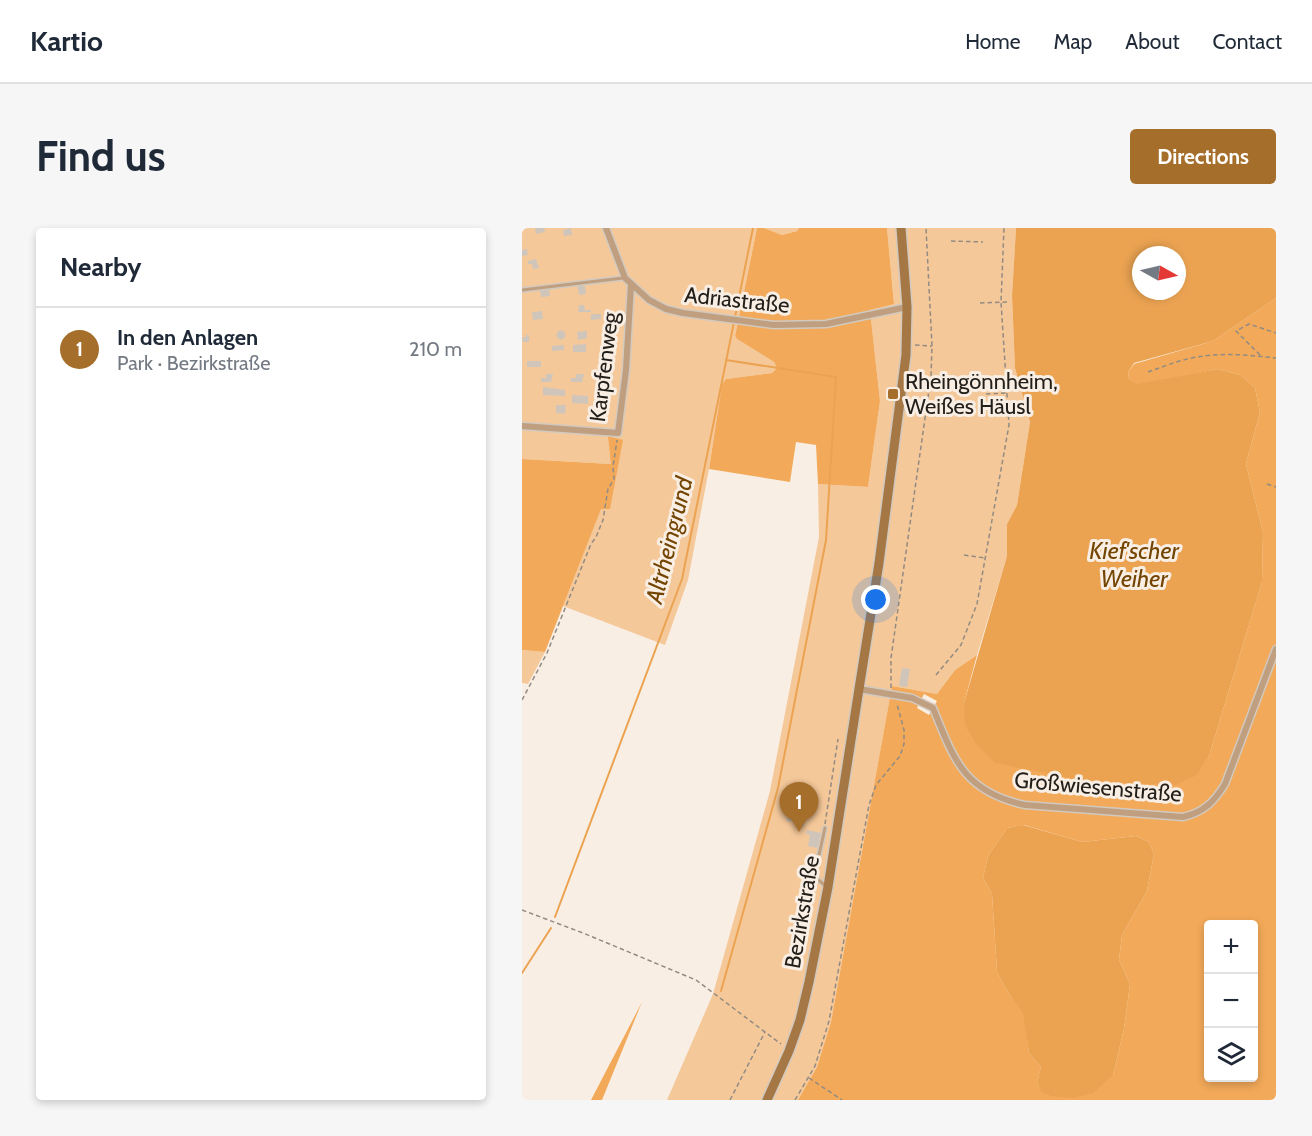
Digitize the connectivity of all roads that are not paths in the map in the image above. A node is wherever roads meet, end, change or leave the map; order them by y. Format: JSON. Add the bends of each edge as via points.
{"nodes":[{"id":1,"x":606,"y":228,"type":"edge"},
{"id":2,"x":901,"y":228,"type":"edge"},
{"id":3,"x":625,"y":278,"type":"junction"},
{"id":4,"x":631,"y":285,"type":"junction"},
{"id":5,"x":522,"y":290,"type":"edge"},
{"id":6,"x":907,"y":307,"type":"junction"},
{"id":7,"x":522,"y":426,"type":"edge"},
{"id":8,"x":1276,"y":649,"type":"edge"},
{"id":9,"x":860,"y":689,"type":"junction"},
{"id":10,"x":825,"y":828,"type":"road end"},
{"id":11,"x":812,"y":874,"type":"junction"},
{"id":12,"x":806,"y":886,"type":"dead end"},
{"id":13,"x":828,"y":888,"type":"junction"},
{"id":14,"x":767,"y":1100,"type":"edge"}],
"edges":[{"from":1,"to":3,"type":"street","name":"Adriastraße"},
{"from":2,"to":6,"type":"street"},
{"from":3,"to":4,"type":"street","name":"Adriastraße"},
{"from":3,"to":5,"type":"lane"},
{"from":4,"to":6,"type":"street","name":"Adriastraße","via":[[666,309],[774,325],[826,324]]},
{"from":4,"to":7,"type":"street","name":"Karpfenweg","via":[[618,433]]},
{"from":6,"to":9,"type":"street","via":[[906,355]]},
{"from":8,"to":9,"type":"street","name":"Großwiesenstraße","via":[[1225,784],[1207,807],[1183,817],[1025,805],[989,794],[959,767],[933,708],[912,698]]},
{"from":9,"to":13,"type":"street","name":"Bezirkstraße"},
{"from":10,"to":11,"type":"lane","via":[[818,864]]},
{"from":11,"to":12,"type":"lane"},
{"from":11,"to":13,"type":"lane"},
{"from":13,"to":14,"type":"street","name":"Bezirkstraße","via":[[810,982],[789,1051]]}]}
